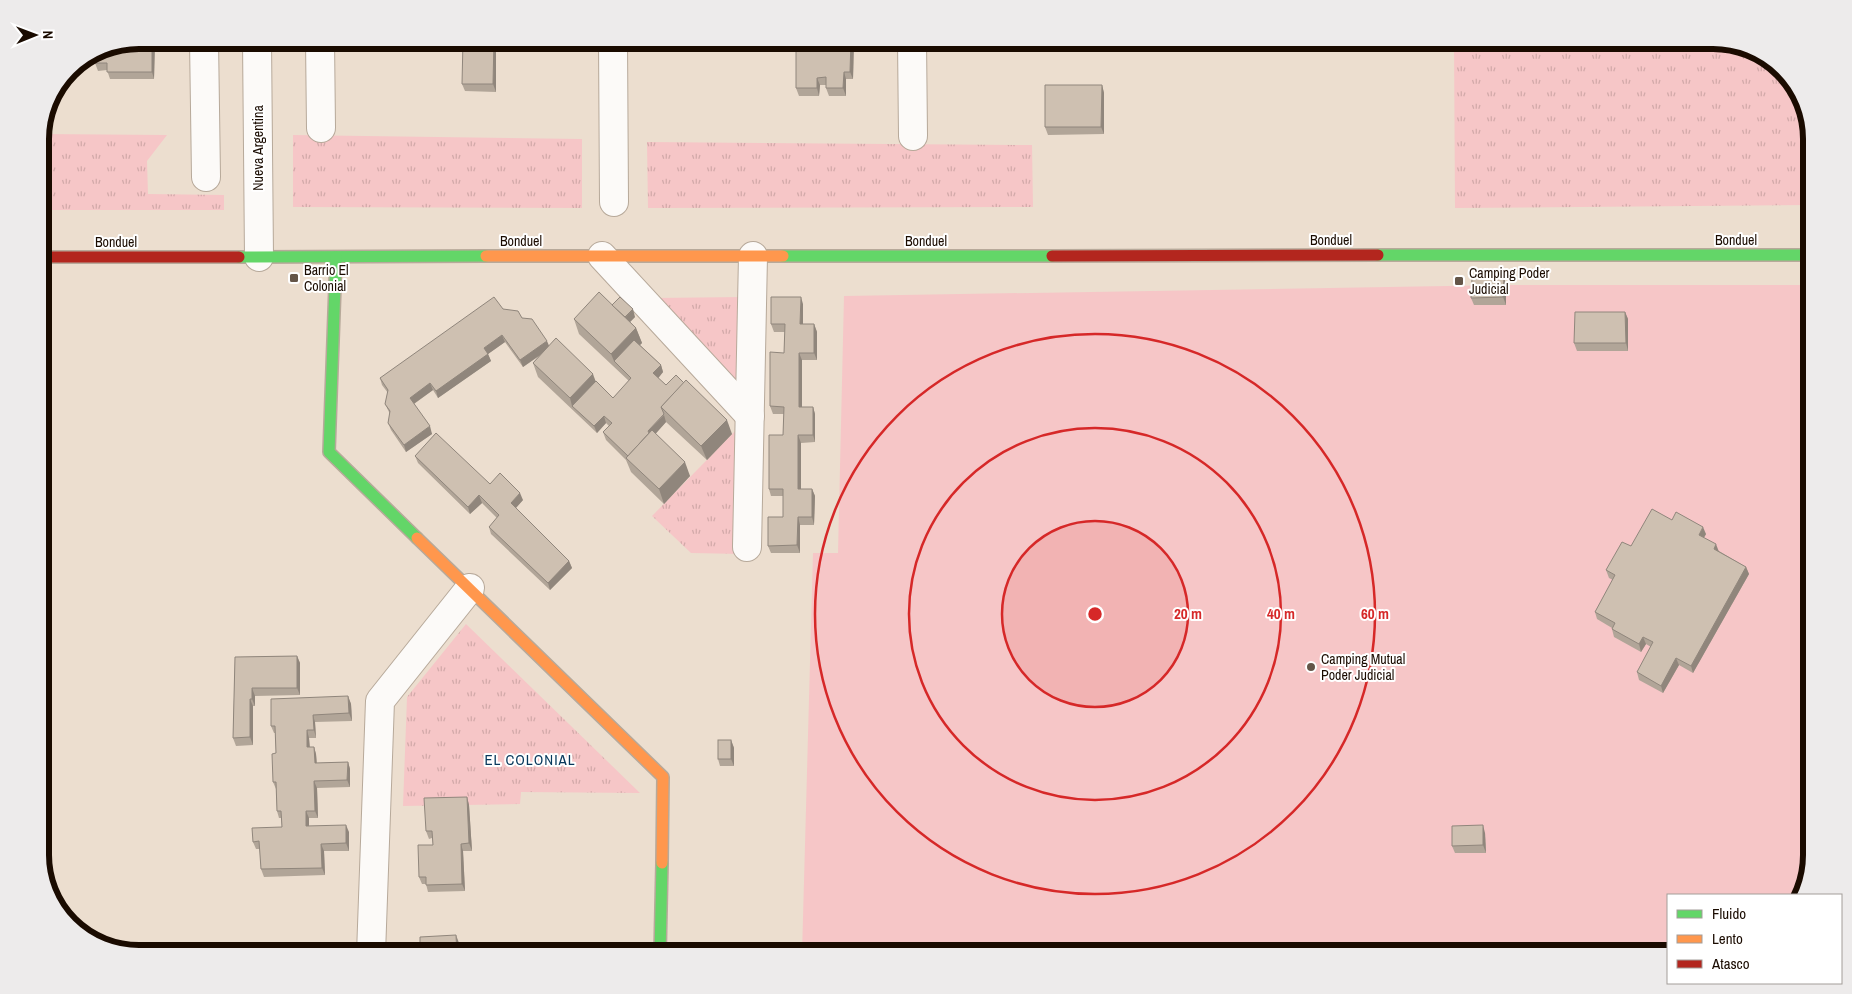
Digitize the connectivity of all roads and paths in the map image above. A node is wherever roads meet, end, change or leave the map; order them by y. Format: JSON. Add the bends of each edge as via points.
{"nodes":[{"id":1,"x":204,"y":49,"type":"edge"},
{"id":2,"x":257,"y":49,"type":"edge"},
{"id":3,"x":320,"y":49,"type":"edge"},
{"id":4,"x":613,"y":49,"type":"edge"},
{"id":5,"x":912,"y":49,"type":"edge"},
{"id":6,"x":320,"y":128,"type":"dead end"},
{"id":7,"x":913,"y":136,"type":"dead end"},
{"id":8,"x":206,"y":177,"type":"dead end"},
{"id":9,"x":614,"y":202,"type":"dead end"},
{"id":10,"x":1803,"y":254,"type":"edge"},
{"id":11,"x":602,"y":256,"type":"junction"},
{"id":12,"x":753,"y":256,"type":"junction"},
{"id":13,"x":49,"y":257,"type":"edge"},
{"id":14,"x":259,"y":257,"type":"junction"},
{"id":15,"x":336,"y":257,"type":"junction"},
{"id":16,"x":750,"y":416,"type":"junction"},
{"id":17,"x":747,"y":547,"type":"dead end"},
{"id":18,"x":470,"y":588,"type":"junction"},
{"id":19,"x":371,"y":945,"type":"edge"},
{"id":20,"x":660,"y":945,"type":"edge"}],
"edges":[{"from":1,"to":8,"type":"street"},
{"from":2,"to":14,"type":"street","name":"Nueva Argentina"},
{"from":3,"to":6,"type":"street"},
{"from":4,"to":9,"type":"street"},
{"from":5,"to":7,"type":"street"},
{"from":10,"to":12,"type":"main road","name":"Bonduel"},
{"from":11,"to":12,"type":"main road","name":"Bonduel"},
{"from":11,"to":15,"type":"main road","name":"Bonduel"},
{"from":11,"to":16,"type":"street"},
{"from":12,"to":16,"type":"street"},
{"from":13,"to":14,"type":"main road","name":"Bonduel"},
{"from":14,"to":15,"type":"main road","name":"Bonduel"},
{"from":15,"to":18,"type":"main road","via":[[329,452]]},
{"from":16,"to":17,"type":"street"},
{"from":18,"to":19,"type":"street","via":[[380,701]]},
{"from":18,"to":20,"type":"main road","via":[[663,777]]}]}
